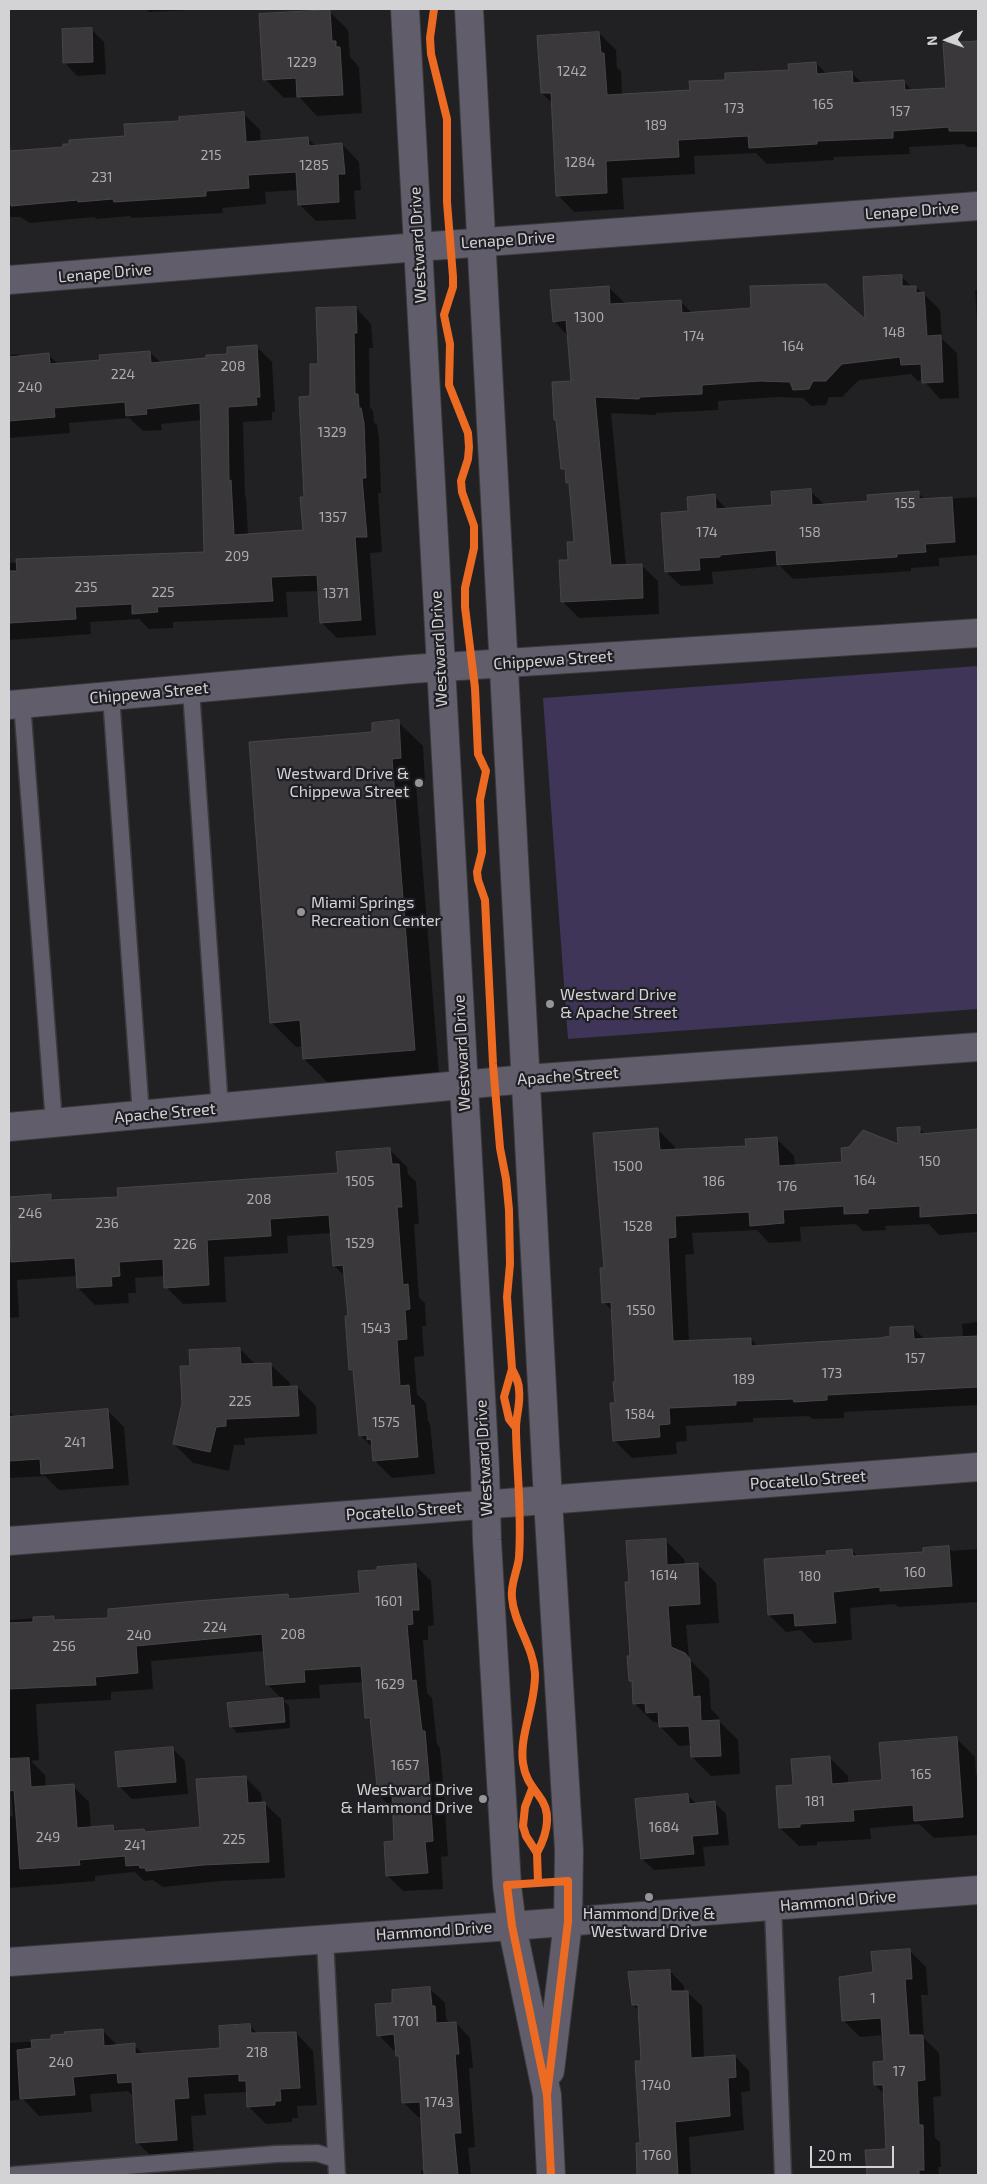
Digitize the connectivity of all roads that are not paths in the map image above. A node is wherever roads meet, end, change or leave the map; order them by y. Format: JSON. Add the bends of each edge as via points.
{"nodes":[{"id":1,"x":404,"y":9,"type":"edge"},
{"id":2,"x":469,"y":9,"type":"edge"},
{"id":3,"x":978,"y":206,"type":"edge"},
{"id":4,"x":482,"y":242,"type":"junction"},
{"id":5,"x":418,"y":247,"type":"junction"},
{"id":6,"x":9,"y":280,"type":"edge"},
{"id":7,"x":978,"y":633,"type":"edge"},
{"id":8,"x":504,"y":663,"type":"junction"},
{"id":9,"x":440,"y":667,"type":"junction"},
{"id":10,"x":191,"y":690,"type":"junction"},
{"id":11,"x":111,"y":696,"type":"junction"},
{"id":12,"x":15,"y":704,"type":"edge"},
{"id":13,"x":978,"y":1047,"type":"edge"},
{"id":14,"x":526,"y":1079,"type":"junction"},
{"id":15,"x":464,"y":1084,"type":"junction"},
{"id":16,"x":220,"y":1108,"type":"junction"},
{"id":17,"x":141,"y":1115,"type":"junction"},
{"id":18,"x":54,"y":1123,"type":"junction"},
{"id":19,"x":9,"y":1127,"type":"edge"},
{"id":20,"x":978,"y":1467,"type":"edge"},
{"id":21,"x":548,"y":1500,"type":"junction"},
{"id":22,"x":487,"y":1504,"type":"junction"},
{"id":23,"x":9,"y":1541,"type":"edge"},
{"id":24,"x":978,"y":1890,"type":"edge"},
{"id":25,"x":772,"y":1907,"type":"junction"},
{"id":26,"x":568,"y":1922,"type":"junction"},
{"id":27,"x":512,"y":1926,"type":"junction"},
{"id":28,"x":325,"y":1939,"type":"junction"},
{"id":29,"x":9,"y":1962,"type":"edge"},
{"id":30,"x":547,"y":2094,"type":"junction"},
{"id":31,"x":336,"y":2159,"type":"junction"},
{"id":32,"x":13,"y":2175,"type":"edge"},
{"id":33,"x":337,"y":2175,"type":"edge"},
{"id":34,"x":551,"y":2175,"type":"edge"},
{"id":35,"x":783,"y":2175,"type":"edge"}],
"edges":[{"from":1,"to":5,"type":"street","name":"Westward Drive"},
{"from":2,"to":4,"type":"street","name":"Westward Drive"},
{"from":3,"to":4,"type":"street","name":"Lenape Drive"},
{"from":4,"to":5,"type":"street","name":"Lenape Drive"},
{"from":4,"to":8,"type":"street","name":"Westward Drive"},
{"from":5,"to":6,"type":"street","name":"Lenape Drive"},
{"from":5,"to":9,"type":"street","name":"Westward Drive"},
{"from":7,"to":8,"type":"street","name":"Chippewa Street"},
{"from":8,"to":9,"type":"street","name":"Chippewa Street"},
{"from":8,"to":14,"type":"street","name":"Westward Drive"},
{"from":9,"to":10,"type":"street","name":"Chippewa Street"},
{"from":9,"to":15,"type":"street","name":"Westward Drive"},
{"from":10,"to":11,"type":"street","name":"Chippewa Street"},
{"from":10,"to":16,"type":"lane"},
{"from":11,"to":12,"type":"street","name":"Chippewa Street"},
{"from":11,"to":17,"type":"lane"},
{"from":12,"to":18,"type":"lane"},
{"from":13,"to":14,"type":"street","name":"Apache Street"},
{"from":14,"to":15,"type":"street","name":"Apache Street"},
{"from":14,"to":21,"type":"street","name":"Westward Drive"},
{"from":15,"to":16,"type":"street","name":"Apache Street"},
{"from":15,"to":22,"type":"street","name":"Westward Drive"},
{"from":16,"to":17,"type":"street","name":"Apache Street"},
{"from":17,"to":18,"type":"street","name":"Apache Street"},
{"from":18,"to":19,"type":"street","name":"Apache Street"},
{"from":20,"to":21,"type":"street","name":"Pocatello Street"},
{"from":21,"to":22,"type":"street","name":"Pocatello Street"},
{"from":21,"to":26,"type":"street","name":"Westward Drive","via":[[569,1850]]},
{"from":22,"to":23,"type":"street","name":"Pocatello Street"},
{"from":22,"to":27,"type":"street","name":"Westward Drive","via":[[504,1860]]},
{"from":24,"to":25,"type":"street","name":"Hammond Drive"},
{"from":25,"to":26,"type":"street","name":"Hammond Drive"},
{"from":25,"to":35,"type":"lane"},
{"from":26,"to":27,"type":"street","name":"Hammond Drive"},
{"from":26,"to":30,"type":"street","name":"Westward Drive"},
{"from":27,"to":28,"type":"street","name":"Hammond Drive"},
{"from":27,"to":30,"type":"street","name":"Westward Drive"},
{"from":28,"to":29,"type":"street","name":"Hammond Drive"},
{"from":28,"to":31,"type":"lane"},
{"from":30,"to":34,"type":"street","name":"Westward Drive"},
{"from":31,"to":32,"type":"lane","via":[[317,2153],[276,2154]]},
{"from":31,"to":33,"type":"lane"}]}
